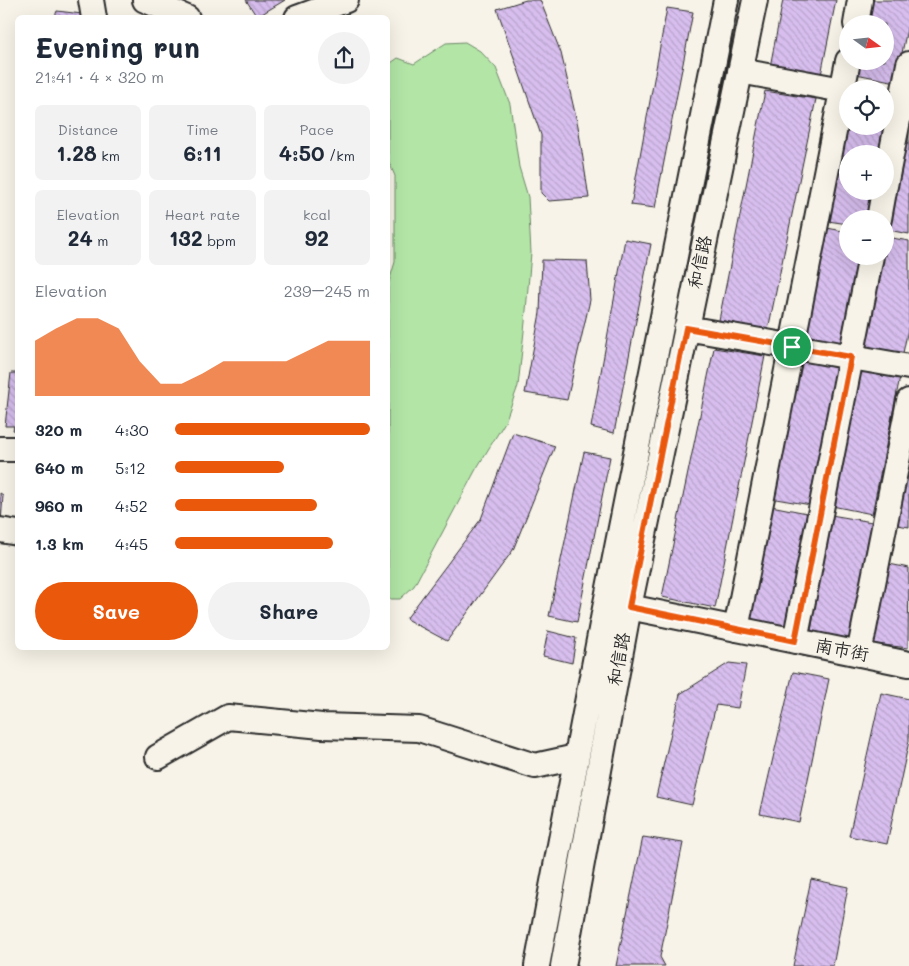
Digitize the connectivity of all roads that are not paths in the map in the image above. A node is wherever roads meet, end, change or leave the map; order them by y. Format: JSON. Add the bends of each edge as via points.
{"nodes":[{"id":1,"x":91,"y":0,"type":"edge"},
{"id":2,"x":145,"y":0,"type":"edge"},
{"id":3,"x":346,"y":0,"type":"edge"},
{"id":4,"x":726,"y":0,"type":"edge"},
{"id":5,"x":756,"y":0,"type":"edge"},
{"id":6,"x":860,"y":0,"type":"edge"},
{"id":7,"x":94,"y":15,"type":"edge"},
{"id":8,"x":181,"y":15,"type":"edge"},
{"id":9,"x":306,"y":15,"type":"edge"},
{"id":10,"x":858,"y":15,"type":"edge"},
{"id":11,"x":909,"y":64,"type":"edge"},
{"id":12,"x":740,"y":71,"type":"junction"},
{"id":13,"x":839,"y":90,"type":"edge"},
{"id":14,"x":899,"y":101,"type":"edge"},
{"id":15,"x":839,"y":120,"type":"edge"},
{"id":16,"x":892,"y":145,"type":"edge"},
{"id":17,"x":869,"y":265,"type":"edge"},
{"id":18,"x":686,"y":328,"type":"junction"},
{"id":19,"x":792,"y":347,"type":"junction"},
{"id":20,"x":851,"y":357,"type":"junction"},
{"id":21,"x":909,"y":368,"type":"edge"},
{"id":22,"x":909,"y":401,"type":"edge"},
{"id":23,"x":0,"y":449,"type":"edge"},
{"id":24,"x":15,"y":449,"type":"edge"},
{"id":25,"x":0,"y":530,"type":"edge"},
{"id":26,"x":15,"y":532,"type":"edge"},
{"id":27,"x":629,"y":607,"type":"junction"},
{"id":28,"x":736,"y":629,"type":"junction"},
{"id":29,"x":795,"y":641,"type":"junction"},
{"id":30,"x":859,"y":654,"type":"junction"},
{"id":31,"x":909,"y":664,"type":"edge"},
{"id":32,"x":158,"y":757,"type":"dead end"},
{"id":33,"x":576,"y":757,"type":"junction"},
{"id":34,"x":537,"y":966,"type":"edge"},
{"id":35,"x":563,"y":966,"type":"edge"}],
"edges":[{"from":1,"to":7,"type":"street"},
{"from":2,"to":8,"type":"street"},
{"from":3,"to":9,"type":"street"},
{"from":4,"to":33,"type":"street","name":"和信路"},
{"from":5,"to":12,"type":"street","name":"和信路"},
{"from":6,"to":10,"type":"street"},
{"from":11,"to":14,"type":"street"},
{"from":12,"to":13,"type":"street"},
{"from":12,"to":18,"type":"street","name":"和信路"},
{"from":14,"to":16,"type":"street"},
{"from":15,"to":19,"type":"street"},
{"from":17,"to":20,"type":"street"},
{"from":18,"to":19,"type":"street"},
{"from":18,"to":27,"type":"street","name":"和信路"},
{"from":19,"to":20,"type":"street"},
{"from":19,"to":28,"type":"street"},
{"from":20,"to":21,"type":"street"},
{"from":20,"to":29,"type":"street"},
{"from":22,"to":30,"type":"street"},
{"from":23,"to":24,"type":"street"},
{"from":25,"to":26,"type":"street"},
{"from":27,"to":28,"type":"street","name":"南市街"},
{"from":27,"to":35,"type":"street","name":"和信路"},
{"from":28,"to":29,"type":"street","name":"南市街"},
{"from":29,"to":30,"type":"street","name":"南市街"},
{"from":30,"to":31,"type":"street","name":"南市街"},
{"from":32,"to":33,"type":"street","via":[[228,717],[322,726],[419,729],[535,766]]},
{"from":33,"to":34,"type":"street","name":"和信路"}]}
